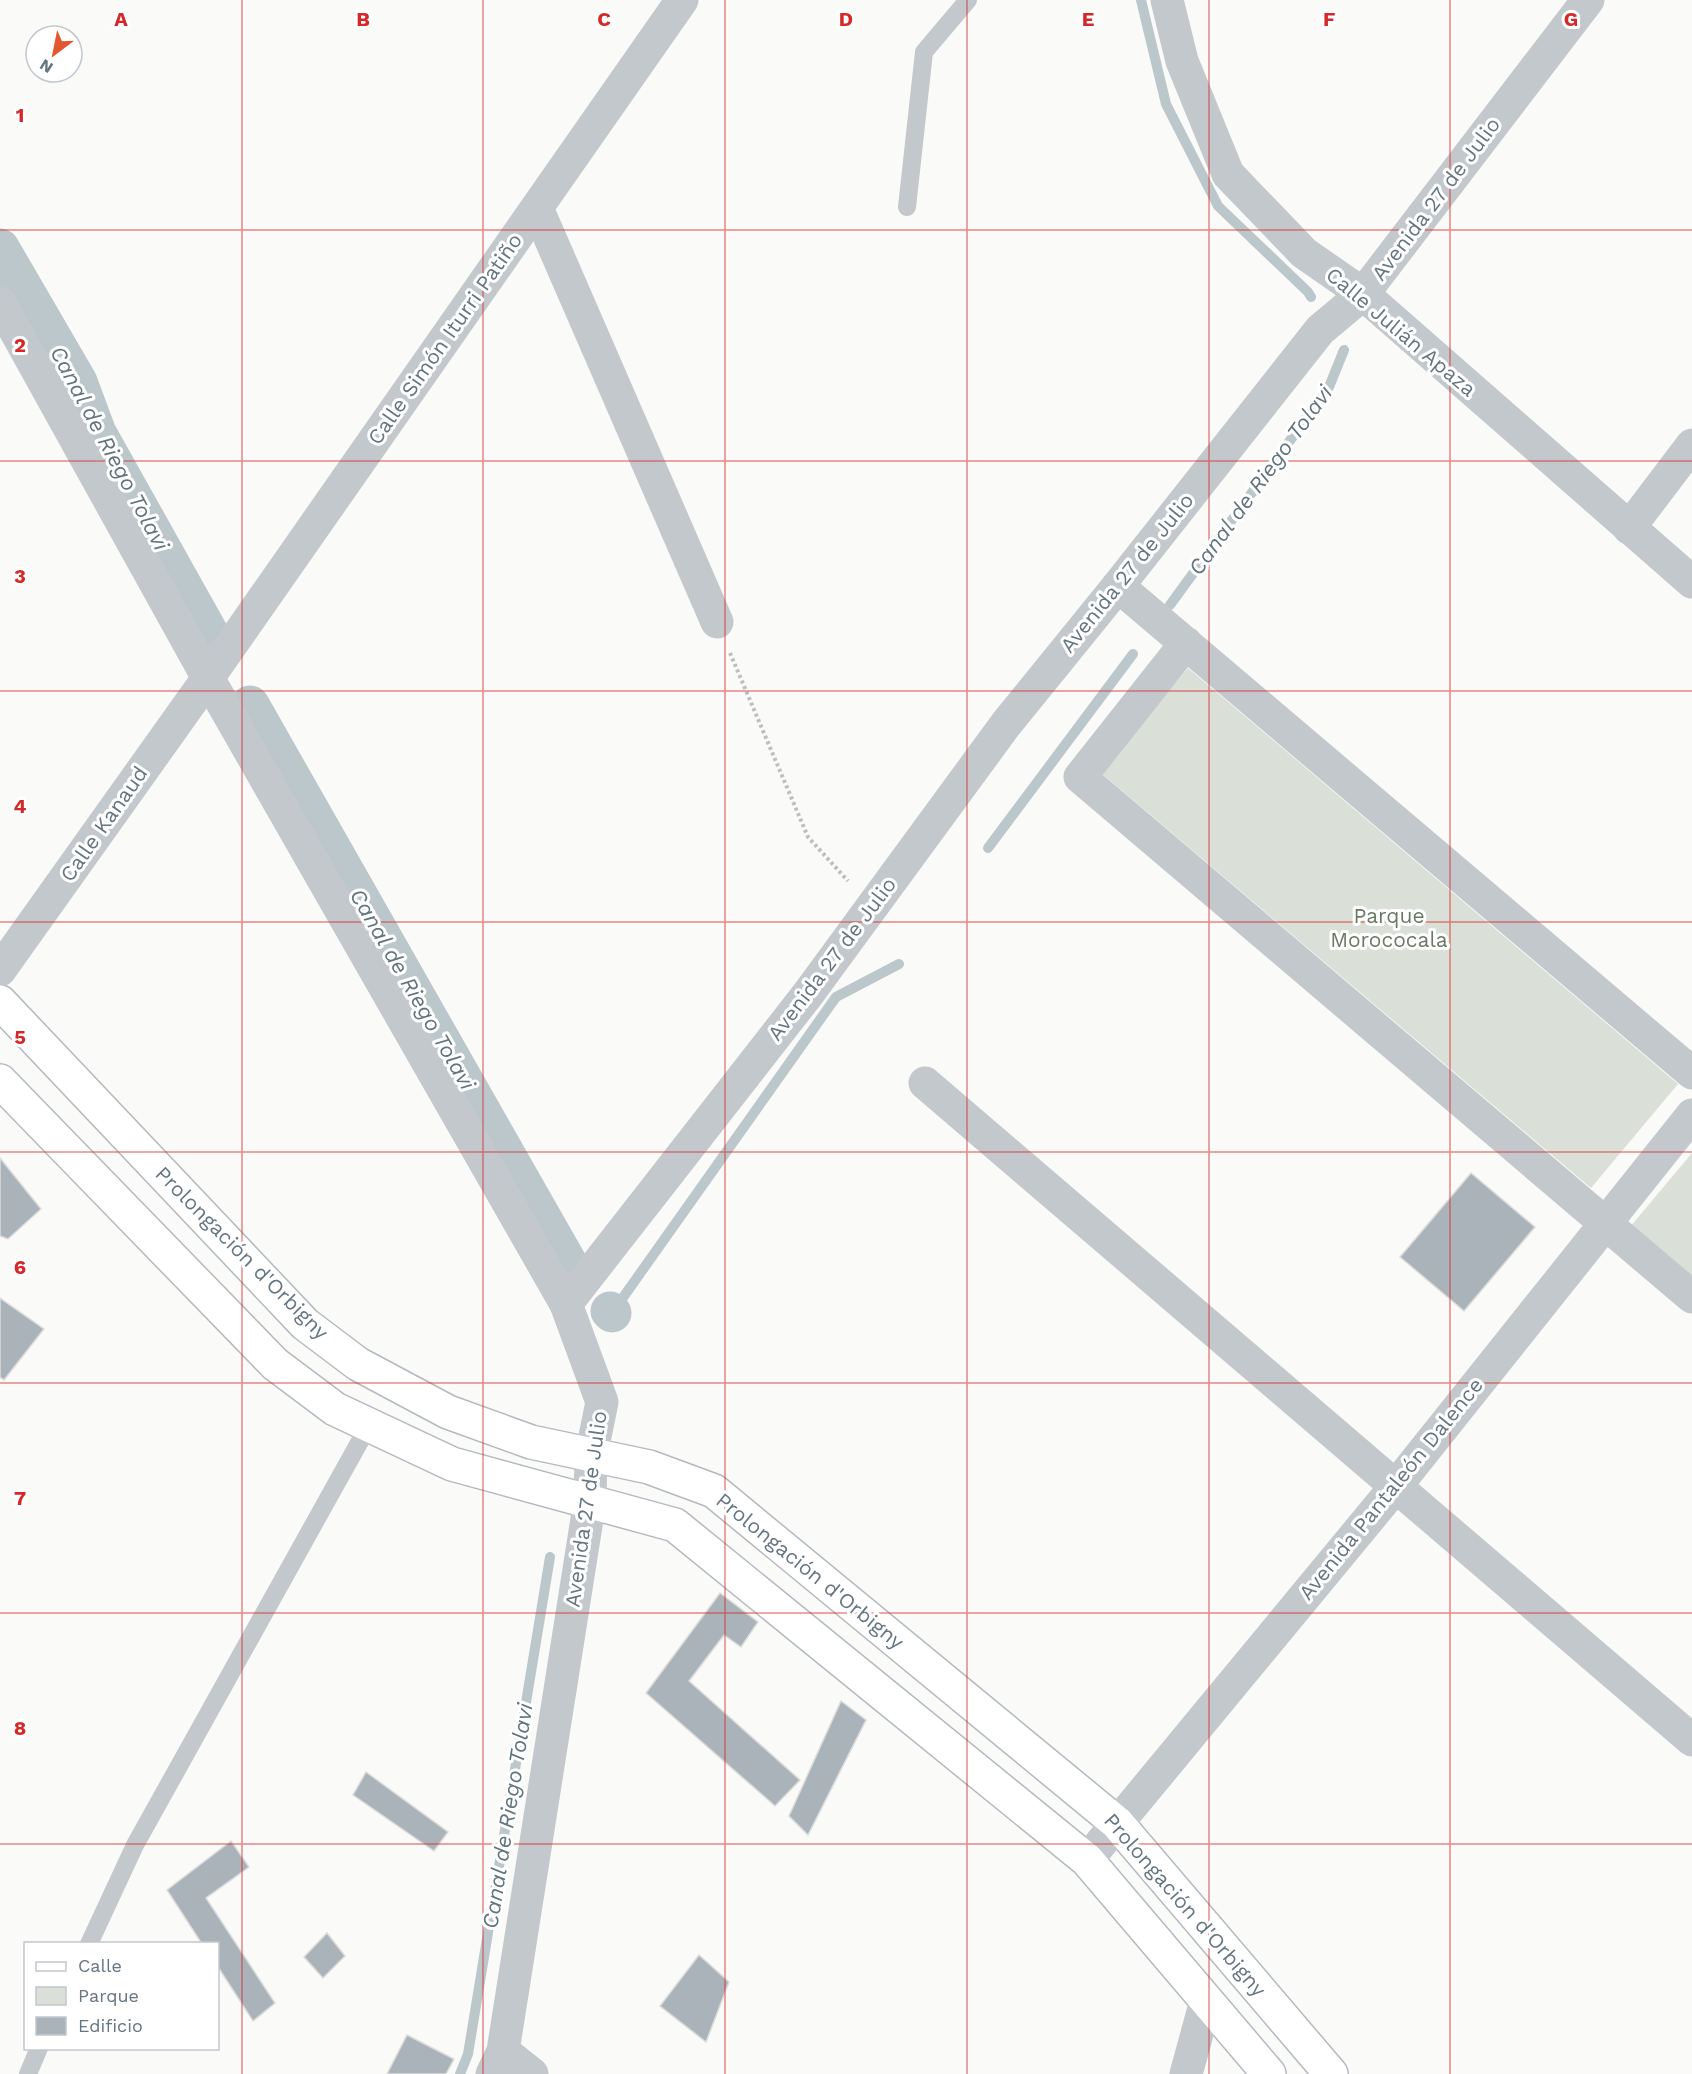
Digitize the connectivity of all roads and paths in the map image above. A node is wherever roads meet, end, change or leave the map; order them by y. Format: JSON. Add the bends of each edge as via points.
{"nodes":[{"id":1,"x":682,"y":0,"type":"edge"},
{"id":2,"x":968,"y":0,"type":"edge"},
{"id":3,"x":1167,"y":0,"type":"edge"},
{"id":4,"x":1588,"y":0,"type":"edge"},
{"id":5,"x":906,"y":207,"type":"dead end"},
{"id":6,"x":537,"y":208,"type":"junction"},
{"id":7,"x":1363,"y":294,"type":"junction"},
{"id":8,"x":0,"y":303,"type":"edge"},
{"id":9,"x":1692,"y":445,"type":"edge"},
{"id":10,"x":1629,"y":528,"type":"junction"},
{"id":11,"x":1692,"y":582,"type":"edge"},
{"id":12,"x":1118,"y":586,"type":"junction"},
{"id":13,"x":717,"y":622,"type":"joint"},
{"id":14,"x":1186,"y":644,"type":"junction"},
{"id":15,"x":208,"y":678,"type":"junction"},
{"id":16,"x":872,"y":907,"type":"junction"},
{"id":17,"x":0,"y":970,"type":"edge"},
{"id":18,"x":0,"y":1002,"type":"edge"},
{"id":19,"x":1692,"y":1073,"type":"edge"},
{"id":20,"x":0,"y":1081,"type":"edge"},
{"id":21,"x":925,"y":1083,"type":"dead end"},
{"id":22,"x":1692,"y":1115,"type":"edge"},
{"id":23,"x":1605,"y":1223,"type":"junction"},
{"id":24,"x":1692,"y":1297,"type":"edge"},
{"id":25,"x":566,"y":1304,"type":"junction"},
{"id":26,"x":369,"y":1425,"type":"junction"},
{"id":27,"x":591,"y":1456,"type":"junction"},
{"id":28,"x":1396,"y":1486,"type":"junction"},
{"id":29,"x":590,"y":1500,"type":"junction"},
{"id":30,"x":1692,"y":1740,"type":"edge"},
{"id":31,"x":1117,"y":1822,"type":"junction"},
{"id":32,"x":1087,"y":1860,"type":"junction"},
{"id":33,"x":90,"y":1942,"type":"edge"},
{"id":34,"x":1206,"y":2001,"type":"junction"},
{"id":35,"x":39,"y":2050,"type":"edge"},
{"id":36,"x":498,"y":2062,"type":"edge"},
{"id":37,"x":28,"y":2074,"type":"edge"},
{"id":38,"x":532,"y":2074,"type":"edge"},
{"id":39,"x":1186,"y":2074,"type":"edge"},
{"id":40,"x":1269,"y":2074,"type":"edge"},
{"id":41,"x":1331,"y":2074,"type":"edge"}],
"edges":[{"from":1,"to":6,"type":"street","name":"Calle Simón Iturri Patiño"},
{"from":2,"to":5,"type":"lane","via":[[924,52]]},
{"from":3,"to":7,"type":"street","name":"Calle Julián Apaza","via":[[1182,61],[1228,174],[1304,253]]},
{"from":4,"to":7,"type":"street","name":"Avenida 27 de Julio"},
{"from":6,"to":13,"type":"street"},
{"from":6,"to":15,"type":"street","name":"Calle Simón Iturri Patiño"},
{"from":7,"to":10,"type":"street","name":"Calle Julián Apaza"},
{"from":7,"to":12,"type":"street","name":"Avenida 27 de Julio","via":[[1320,330]]},
{"from":8,"to":15,"type":"street"},
{"from":9,"to":10,"type":"street"},
{"from":10,"to":11,"type":"street","name":"Calle Julián Apaza"},
{"from":12,"to":14,"type":"street"},
{"from":12,"to":16,"type":"street","name":"Avenida 27 de Julio","via":[[1006,724]]},
{"from":13,"to":16,"type":"path","via":[[808,837]]},
{"from":14,"to":19,"type":"street"},
{"from":14,"to":23,"type":"street","via":[[1080,777]]},
{"from":15,"to":17,"type":"street","name":"Calle Kanaud"},
{"from":15,"to":25,"type":"street"},
{"from":16,"to":25,"type":"street","name":"Avenida 27 de Julio"},
{"from":18,"to":27,"type":"main road","name":"Prolongación d'Orbigny","via":[[305,1324],[358,1364],[448,1412],[531,1442]]},
{"from":20,"to":26,"type":"main road","via":[[275,1364],[335,1409]]},
{"from":21,"to":28,"type":"street"},
{"from":22,"to":23,"type":"street","name":"Avenida Pantaleón Dalence"},
{"from":23,"to":24,"type":"street"},
{"from":23,"to":28,"type":"street","name":"Avenida Pantaleón Dalence"},
{"from":25,"to":27,"type":"street","name":"Avenida 27 de Julio","via":[[602,1402]]},
{"from":26,"to":29,"type":"main road","via":[[452,1464]]},
{"from":26,"to":33,"type":"lane","via":[[135,1845]]},
{"from":27,"to":29,"type":"street","name":"Avenida 27 de Julio"},
{"from":27,"to":31,"type":"main road","name":"Prolongación d'Orbigny","via":[[649,1467],[714,1491]]},
{"from":28,"to":30,"type":"street"},
{"from":28,"to":31,"type":"street","name":"Avenida Pantaleón Dalence"},
{"from":29,"to":32,"type":"main road","via":[[675,1525]]},
{"from":29,"to":36,"type":"street","name":"Avenida 27 de Julio"},
{"from":31,"to":32,"type":"street","name":"Avenida Pantaleón Dalence"},
{"from":31,"to":41,"type":"main road","name":"Prolongación d'Orbigny"},
{"from":32,"to":34,"type":"main road"},
{"from":34,"to":39,"type":"street"},
{"from":34,"to":40,"type":"main road"},
{"from":35,"to":37,"type":"lane"},
{"from":36,"to":38,"type":"street"}]}
